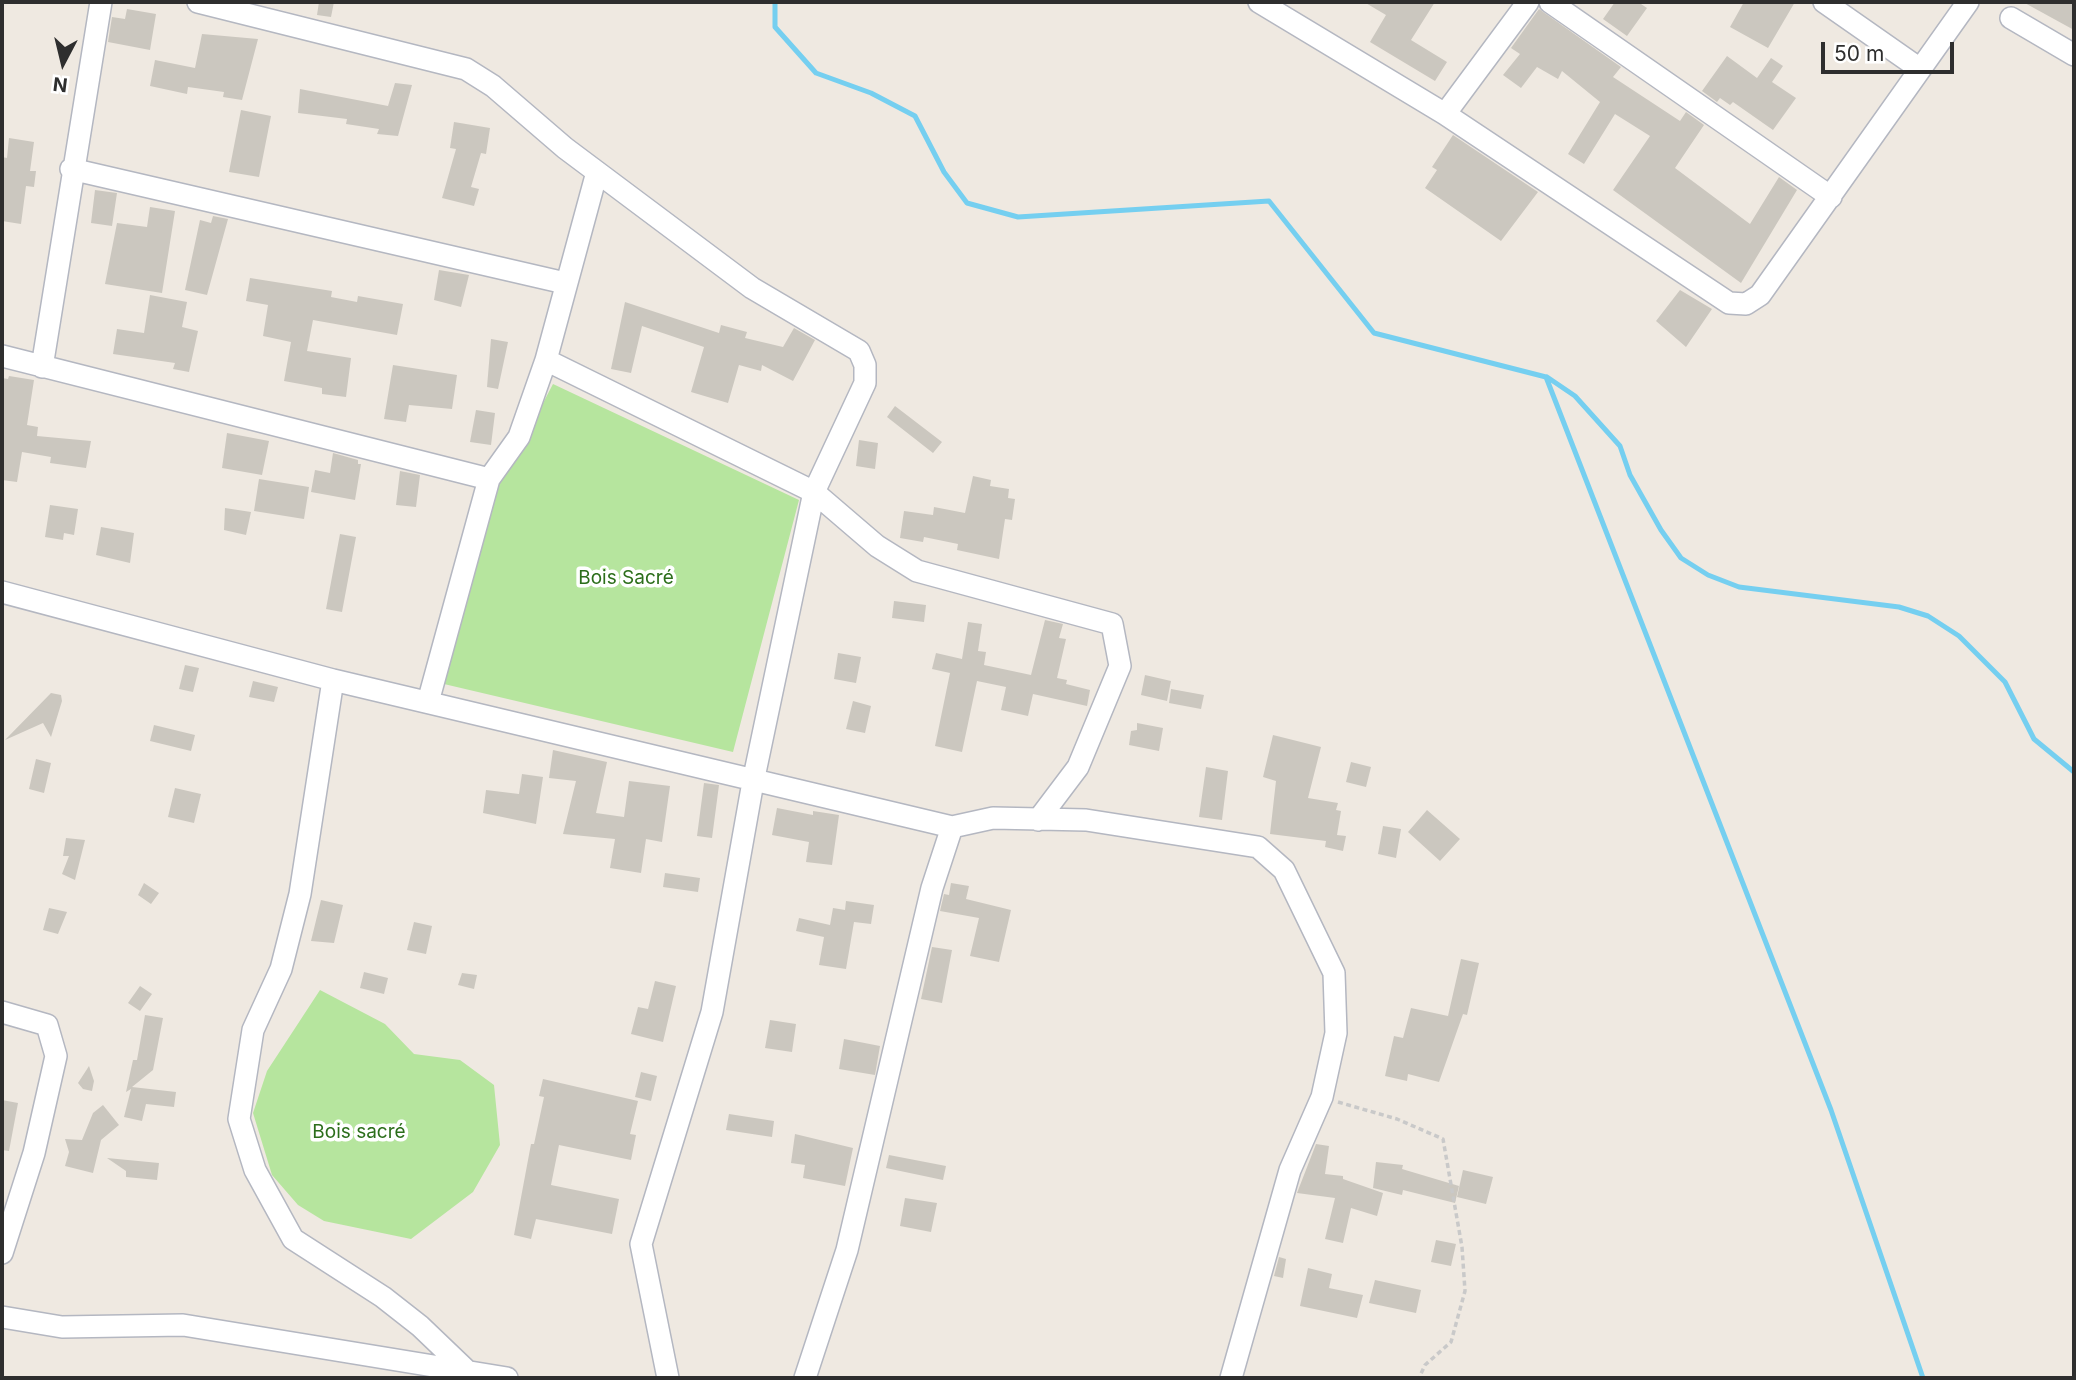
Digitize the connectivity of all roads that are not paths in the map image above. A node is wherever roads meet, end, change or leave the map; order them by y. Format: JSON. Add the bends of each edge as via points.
{"nodes":[{"id":1,"x":101,"y":2,"type":"edge"},
{"id":2,"x":198,"y":2,"type":"edge"},
{"id":3,"x":1259,"y":2,"type":"edge"},
{"id":4,"x":1528,"y":2,"type":"edge"},
{"id":5,"x":1550,"y":2,"type":"edge"},
{"id":6,"x":1825,"y":2,"type":"edge"},
{"id":7,"x":1969,"y":2,"type":"edge"},
{"id":8,"x":2011,"y":18,"type":"dead end"},
{"id":9,"x":2074,"y":55,"type":"edge"},
{"id":10,"x":1920,"y":69,"type":"junction"},
{"id":11,"x":1445,"y":114,"type":"junction"},
{"id":12,"x":71,"y":169,"type":"junction"},
{"id":13,"x":597,"y":172,"type":"junction"},
{"id":14,"x":1831,"y":197,"type":"junction"},
{"id":15,"x":565,"y":283,"type":"junction"},
{"id":16,"x":2,"y":356,"type":"edge"},
{"id":17,"x":546,"y":359,"type":"junction"},
{"id":18,"x":42,"y":366,"type":"junction"},
{"id":19,"x":489,"y":479,"type":"junction"},
{"id":20,"x":814,"y":492,"type":"junction"},
{"id":21,"x":2,"y":592,"type":"edge"},
{"id":22,"x":333,"y":680,"type":"junction"},
{"id":23,"x":428,"y":702,"type":"junction"},
{"id":24,"x":753,"y":782,"type":"junction"},
{"id":25,"x":1038,"y":820,"type":"junction"},
{"id":26,"x":953,"y":827,"type":"junction"},
{"id":27,"x":2,"y":1012,"type":"edge"},
{"id":28,"x":2,"y":1253,"type":"edge"},
{"id":29,"x":2,"y":1317,"type":"edge"},
{"id":30,"x":466,"y":1370,"type":"junction"},
{"id":31,"x":507,"y":1378,"type":"edge"},
{"id":32,"x":668,"y":1378,"type":"edge"},
{"id":33,"x":805,"y":1378,"type":"edge"},
{"id":34,"x":1231,"y":1378,"type":"edge"}],
"edges":[{"from":1,"to":12,"type":"street"},
{"from":2,"to":13,"type":"street","via":[[467,69]]},
{"from":3,"to":11,"type":"street"},
{"from":4,"to":11,"type":"street"},
{"from":5,"to":14,"type":"street"},
{"from":6,"to":10,"type":"street"},
{"from":7,"to":10,"type":"street"},
{"from":8,"to":9,"type":"street"},
{"from":10,"to":14,"type":"street"},
{"from":11,"to":14,"type":"street","via":[[1729,303],[1746,304],[1760,295]]},
{"from":12,"to":15,"type":"street"},
{"from":12,"to":18,"type":"street"},
{"from":13,"to":15,"type":"street"},
{"from":13,"to":20,"type":"street","via":[[752,288],[859,351],[865,383]]},
{"from":15,"to":17,"type":"street"},
{"from":16,"to":18,"type":"street"},
{"from":17,"to":19,"type":"street","via":[[519,437]]},
{"from":17,"to":20,"type":"street"},
{"from":18,"to":19,"type":"street"},
{"from":19,"to":23,"type":"street"},
{"from":20,"to":24,"type":"street"},
{"from":20,"to":25,"type":"street","via":[[877,546],[917,572],[1112,624],[1120,666],[1078,767]]},
{"from":21,"to":22,"type":"street"},
{"from":22,"to":23,"type":"street"},
{"from":22,"to":30,"type":"street","via":[[300,894],[281,969],[253,1030],[239,1119],[255,1170],[293,1239],[383,1297]]},
{"from":23,"to":24,"type":"street"},
{"from":24,"to":26,"type":"street"},
{"from":24,"to":32,"type":"street","via":[[712,1012],[641,1244]]},
{"from":25,"to":26,"type":"street","via":[[993,818]]},
{"from":25,"to":34,"type":"street","via":[[1086,820],[1258,847],[1284,870],[1334,974],[1336,1033],[1322,1097],[1290,1170]]},
{"from":26,"to":33,"type":"street","via":[[932,888],[847,1250]]},
{"from":27,"to":28,"type":"street","via":[[47,1025],[56,1056],[34,1153]]},
{"from":29,"to":30,"type":"street","via":[[62,1327],[183,1325]]},
{"from":30,"to":31,"type":"street"}]}
